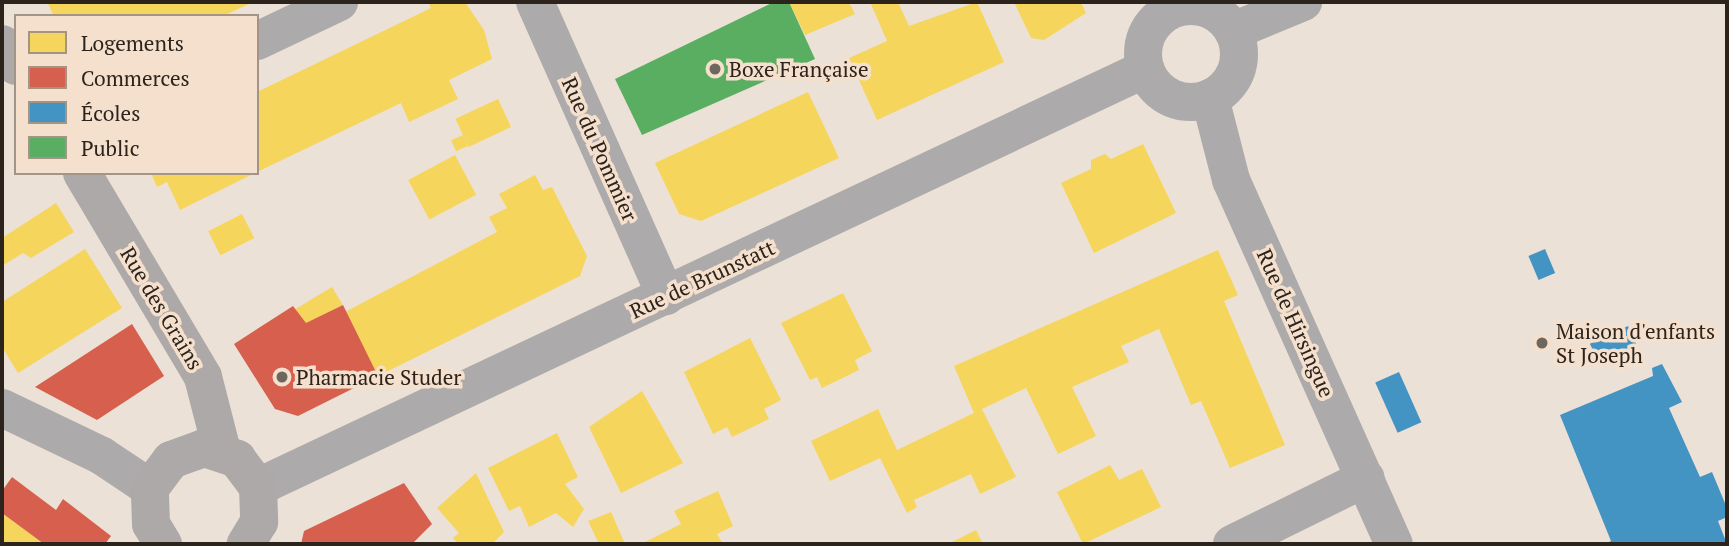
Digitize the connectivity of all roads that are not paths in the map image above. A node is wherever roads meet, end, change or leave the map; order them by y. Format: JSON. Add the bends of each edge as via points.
{"nodes":[{"id":1,"x":339,"y":2,"type":"edge"},
{"id":2,"x":535,"y":2,"type":"edge"},
{"id":3,"x":1303,"y":2,"type":"edge"},
{"id":4,"x":1169,"y":6,"type":"edge"},
{"id":5,"x":1233,"y":30,"type":"junction"},
{"id":6,"x":259,"y":40,"type":"edge"},
{"id":7,"x":2,"y":44,"type":"edge"},
{"id":8,"x":14,"y":63,"type":"edge"},
{"id":9,"x":1145,"y":69,"type":"junction"},
{"id":10,"x":1210,"y":98,"type":"junction"},
{"id":11,"x":83,"y":175,"type":"edge"},
{"id":12,"x":666,"y":296,"type":"junction"},
{"id":13,"x":2,"y":408,"type":"edge"},
{"id":14,"x":222,"y":451,"type":"junction"},
{"id":15,"x":1366,"y":478,"type":"junction"},
{"id":16,"x":258,"y":487,"type":"junction"},
{"id":17,"x":150,"y":488,"type":"junction"},
{"id":18,"x":163,"y":544,"type":"edge"},
{"id":19,"x":246,"y":544,"type":"edge"},
{"id":20,"x":1232,"y":544,"type":"edge"},
{"id":21,"x":1394,"y":544,"type":"edge"}],
"edges":[{"from":1,"to":6,"type":"street"},
{"from":2,"to":12,"type":"street","name":"Rue du Pommier"},
{"from":3,"to":5,"type":"street"},
{"from":4,"to":5,"type":"street","via":[[1213,10]]},
{"from":4,"to":9,"type":"street","via":[[1144,41]]},
{"from":5,"to":10,"type":"street","via":[[1238,62],[1233,77]]},
{"from":7,"to":8,"type":"street"},
{"from":9,"to":10,"type":"street","via":[[1164,93],[1178,100]]},
{"from":9,"to":12,"type":"street","name":"Rue de Brunstatt"},
{"from":10,"to":15,"type":"street","name":"Rue de Hirsingue","via":[[1231,180]]},
{"from":11,"to":14,"type":"street","name":"Rue des Grains","via":[[203,377]]},
{"from":12,"to":16,"type":"street","name":"Rue de Brunstatt"},
{"from":13,"to":17,"type":"street","via":[[102,456]]},
{"from":14,"to":16,"type":"street","via":[[237,459]]},
{"from":14,"to":17,"type":"street","via":[[186,451],[158,472]]},
{"from":15,"to":20,"type":"street"},
{"from":15,"to":21,"type":"street","name":"Rue de Hirsingue"},
{"from":16,"to":19,"type":"street","via":[[259,522]]},
{"from":17,"to":18,"type":"street","via":[[151,524]]}]}
